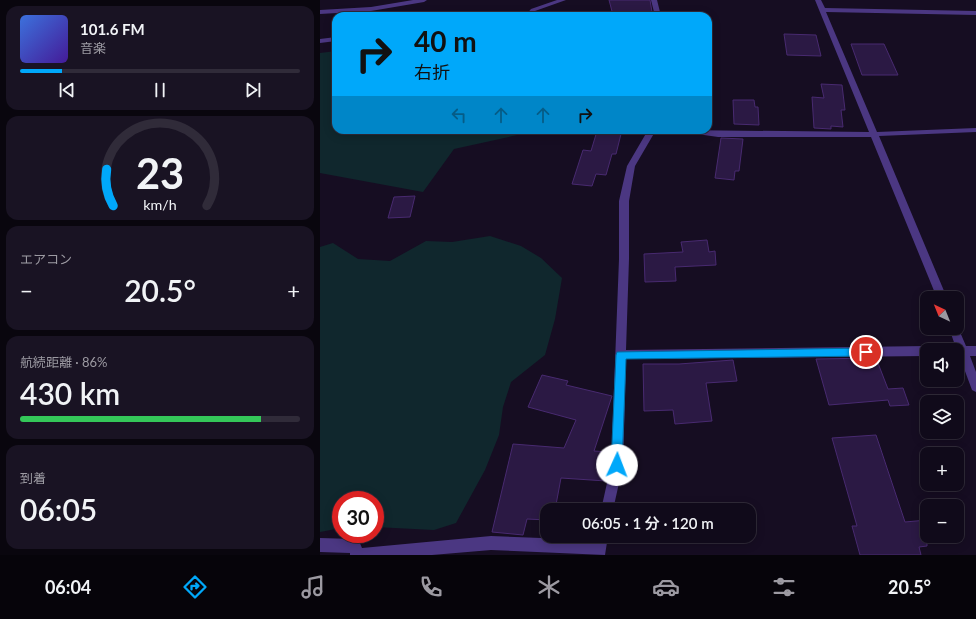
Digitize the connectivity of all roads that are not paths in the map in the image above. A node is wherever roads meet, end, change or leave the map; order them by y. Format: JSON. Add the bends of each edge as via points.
{"nodes":[{"id":1,"x":424,"y":0,"type":"edge"},
{"id":2,"x":563,"y":0,"type":"edge"},
{"id":3,"x":654,"y":0,"type":"edge"},
{"id":4,"x":818,"y":0,"type":"edge"},
{"id":5,"x":406,"y":1,"type":"edge"},
{"id":6,"x":821,"y":10,"type":"junction"},
{"id":7,"x":320,"y":12,"type":"edge"},
{"id":8,"x":531,"y":12,"type":"edge"},
{"id":9,"x":657,"y":12,"type":"edge"},
{"id":10,"x":976,"y":13,"type":"edge"},
{"id":11,"x":332,"y":40,"type":"edge"},
{"id":12,"x":320,"y":41,"type":"edge"},
{"id":13,"x":976,"y":130,"type":"edge"},
{"id":14,"x":712,"y":133,"type":"edge"},
{"id":15,"x":650,"y":134,"type":"edge"},
{"id":16,"x":876,"y":135,"type":"junction"},
{"id":17,"x":939,"y":291,"type":"edge"},
{"id":18,"x":920,"y":351,"type":"edge"},
{"id":19,"x":964,"y":351,"type":"edge"},
{"id":20,"x":976,"y":351,"type":"edge"},
{"id":21,"x":621,"y":355,"type":"junction"},
{"id":22,"x":964,"y":360,"type":"edge"},
{"id":23,"x":976,"y":387,"type":"edge"},
{"id":24,"x":609,"y":503,"type":"edge"},
{"id":25,"x":320,"y":545,"type":"edge"},
{"id":26,"x":599,"y":546,"type":"edge"},
{"id":27,"x":358,"y":555,"type":"edge"}],
"edges":[{"from":1,"to":5,"type":"street"},
{"from":2,"to":8,"type":"street"},
{"from":3,"to":9,"type":"street"},
{"from":4,"to":6,"type":"street"},
{"from":5,"to":7,"type":"street","via":[[371,9]]},
{"from":6,"to":10,"type":"street"},
{"from":6,"to":16,"type":"street"},
{"from":11,"to":12,"type":"street"},
{"from":13,"to":16,"type":"street"},
{"from":14,"to":16,"type":"street"},
{"from":15,"to":21,"type":"street","via":[[631,166],[624,201]]},
{"from":16,"to":17,"type":"street"},
{"from":18,"to":21,"type":"street"},
{"from":19,"to":20,"type":"street"},
{"from":21,"to":24,"type":"street","via":[[617,465]]},
{"from":22,"to":23,"type":"street"},
{"from":25,"to":27,"type":"street","via":[[354,546]]},
{"from":26,"to":27,"type":"street","via":[[491,543]]}]}
